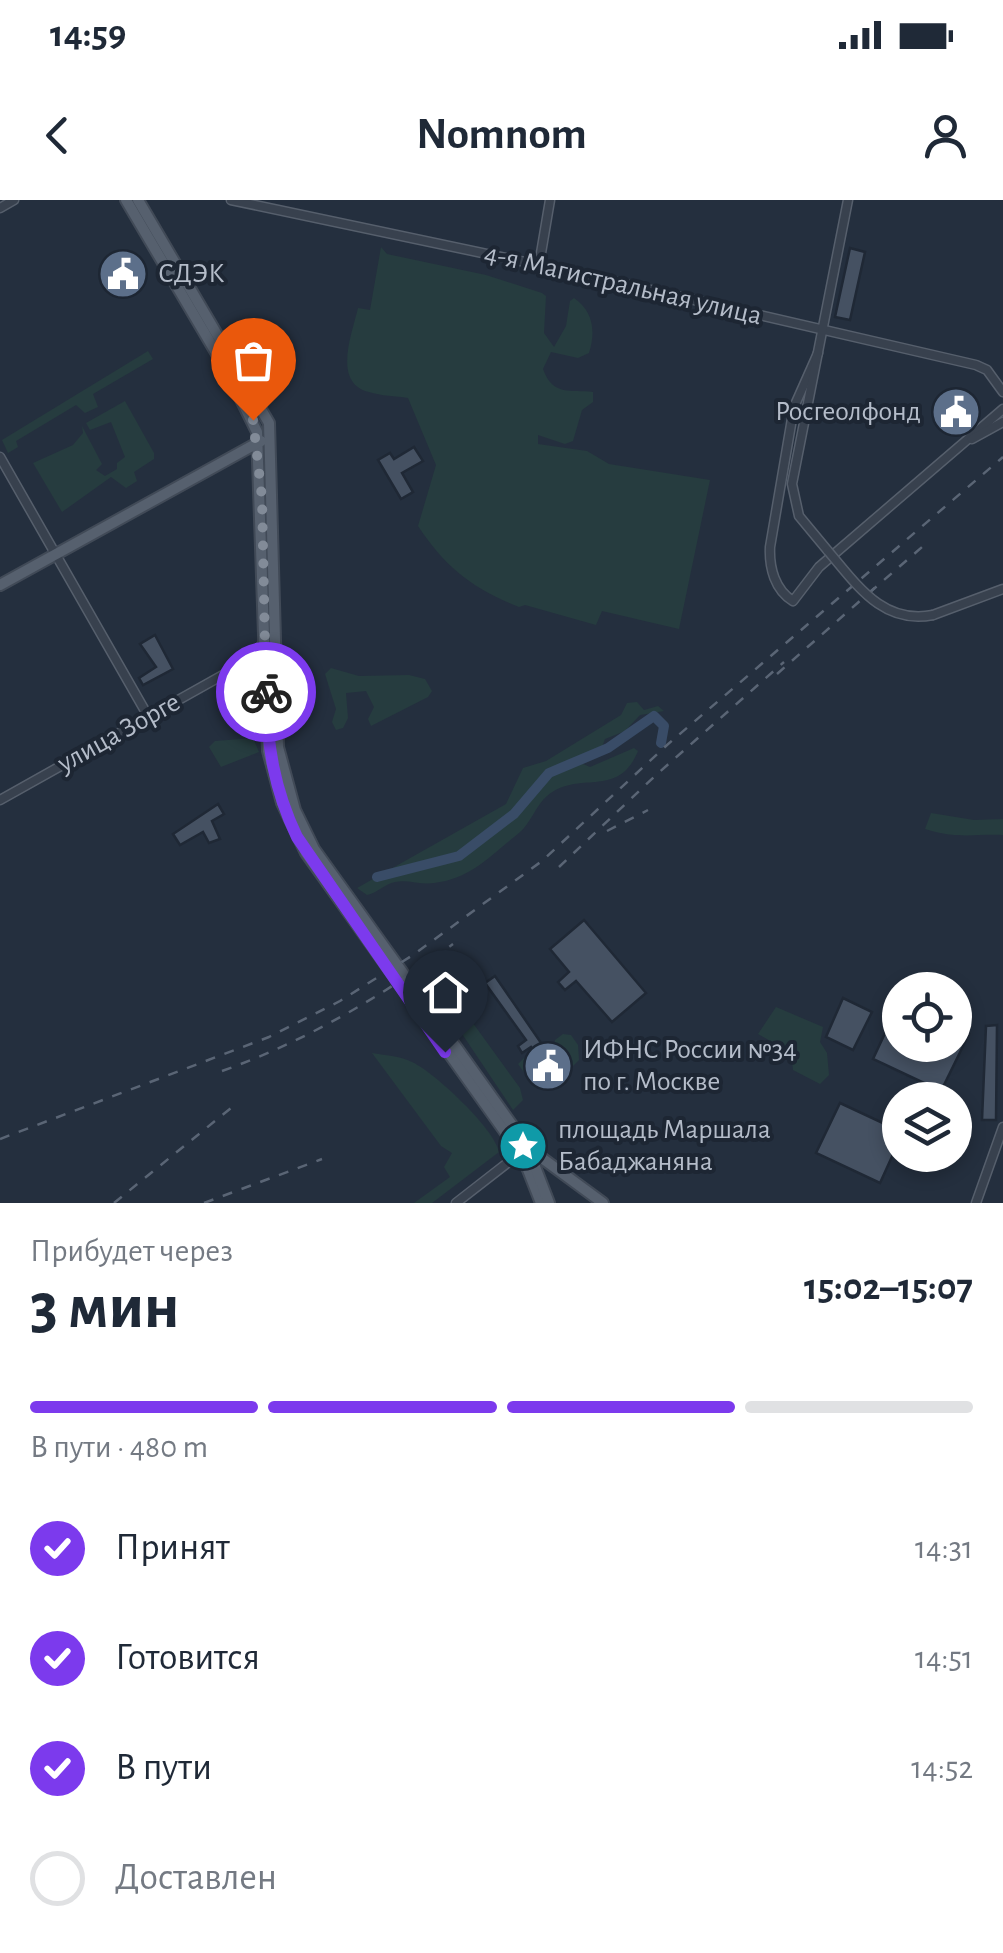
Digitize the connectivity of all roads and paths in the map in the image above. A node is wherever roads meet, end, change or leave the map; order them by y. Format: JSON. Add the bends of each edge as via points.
{"nodes":[{"id":1,"x":14,"y":200,"type":"edge"},
{"id":2,"x":126,"y":200,"type":"edge"},
{"id":3,"x":138,"y":200,"type":"edge"},
{"id":4,"x":230,"y":200,"type":"edge"},
{"id":5,"x":550,"y":200,"type":"edge"},
{"id":6,"x":848,"y":200,"type":"edge"},
{"id":7,"x":0,"y":208,"type":"edge"},
{"id":8,"x":540,"y":265,"type":"junction"},
{"id":9,"x":822,"y":331,"type":"junction"},
{"id":10,"x":818,"y":353,"type":"junction"},
{"id":11,"x":1003,"y":392,"type":"edge"},
{"id":12,"x":1003,"y":409,"type":"edge"},
{"id":13,"x":1003,"y":422,"type":"edge"},
{"id":14,"x":270,"y":429,"type":"junction"},
{"id":15,"x":258,"y":442,"type":"junction"},
{"id":16,"x":963,"y":442,"type":"junction"},
{"id":17,"x":0,"y":457,"type":"edge"},
{"id":18,"x":270,"y":458,"type":"junction"},
{"id":19,"x":57,"y":553,"type":"junction"},
{"id":20,"x":0,"y":586,"type":"edge"},
{"id":21,"x":1003,"y":589,"type":"edge"},
{"id":22,"x":265,"y":642,"type":"junction"},
{"id":23,"x":240,"y":666,"type":"junction"},
{"id":24,"x":266,"y":678,"type":"junction"},
{"id":25,"x":148,"y":716,"type":"junction"},
{"id":26,"x":0,"y":800,"type":"edge"},
{"id":27,"x":399,"y":978,"type":"junction"},
{"id":28,"x":1003,"y":1126,"type":"edge"},
{"id":29,"x":505,"y":1134,"type":"junction"},
{"id":30,"x":524,"y":1150,"type":"junction"},
{"id":31,"x":533,"y":1158,"type":"junction"},
{"id":32,"x":553,"y":1164,"type":"junction"},
{"id":33,"x":507,"y":1166,"type":"junction"},
{"id":34,"x":540,"y":1175,"type":"junction"},
{"id":35,"x":456,"y":1203,"type":"edge"},
{"id":36,"x":541,"y":1203,"type":"edge"},
{"id":37,"x":549,"y":1203,"type":"edge"},
{"id":38,"x":603,"y":1203,"type":"edge"},
{"id":39,"x":976,"y":1203,"type":"edge"}],
"edges":[{"from":1,"to":7,"type":"street"},
{"from":2,"to":15,"type":"main road","via":[[235,386]]},
{"from":3,"to":14,"type":"main road"},
{"from":4,"to":8,"type":"street","name":"4-я Магистральная улица"},
{"from":5,"to":8,"type":"street"},
{"from":6,"to":9,"type":"street"},
{"from":8,"to":9,"type":"street","name":"4-я Магистральная улица"},
{"from":9,"to":10,"type":"street"},
{"from":9,"to":11,"type":"street","name":"4-я Магистральная улица","via":[[980,366]]},
{"from":10,"to":16,"type":"street","via":[[802,383],[779,478],[771,566],[781,592],[793,602],[811,575]]},
{"from":10,"to":21,"type":"street","bridge":true,"via":[[792,492],[804,523],[884,609],[933,615]]},
{"from":12,"to":16,"type":"street"},
{"from":13,"to":16,"type":"street"},
{"from":14,"to":15,"type":"main road"},
{"from":14,"to":18,"type":"main road"},
{"from":15,"to":18,"type":"main road","via":[[267,445]]},
{"from":15,"to":19,"type":"main road"},
{"from":15,"to":22,"type":"main road"},
{"from":17,"to":19,"type":"street"},
{"from":18,"to":27,"type":"main road","via":[[282,769],[314,849]]},
{"from":19,"to":20,"type":"main road"},
{"from":19,"to":25,"type":"street"},
{"from":22,"to":23,"type":"street","name":"улица Зорге"},
{"from":22,"to":24,"type":"main road"},
{"from":23,"to":24,"type":"street","via":[[252,666]]},
{"from":23,"to":25,"type":"street","name":"улица Зорге"},
{"from":24,"to":27,"type":"main road","via":[[268,751],[287,816],[306,853]]},
{"from":25,"to":26,"type":"street","name":"улица Зорге"},
{"from":27,"to":29,"type":"main road"},
{"from":27,"to":30,"type":"main road"},
{"from":28,"to":39,"type":"street"},
{"from":29,"to":30,"type":"main road"},
{"from":29,"to":33,"type":"street"},
{"from":30,"to":31,"type":"main road"},
{"from":30,"to":32,"type":"main road"},
{"from":30,"to":33,"type":"street"},
{"from":30,"to":36,"type":"main road"},
{"from":31,"to":32,"type":"main road"},
{"from":31,"to":34,"type":"main road"},
{"from":32,"to":34,"type":"main road","via":[[541,1165]]},
{"from":32,"to":38,"type":"main road"},
{"from":33,"to":35,"type":"street"},
{"from":34,"to":37,"type":"main road"}]}
